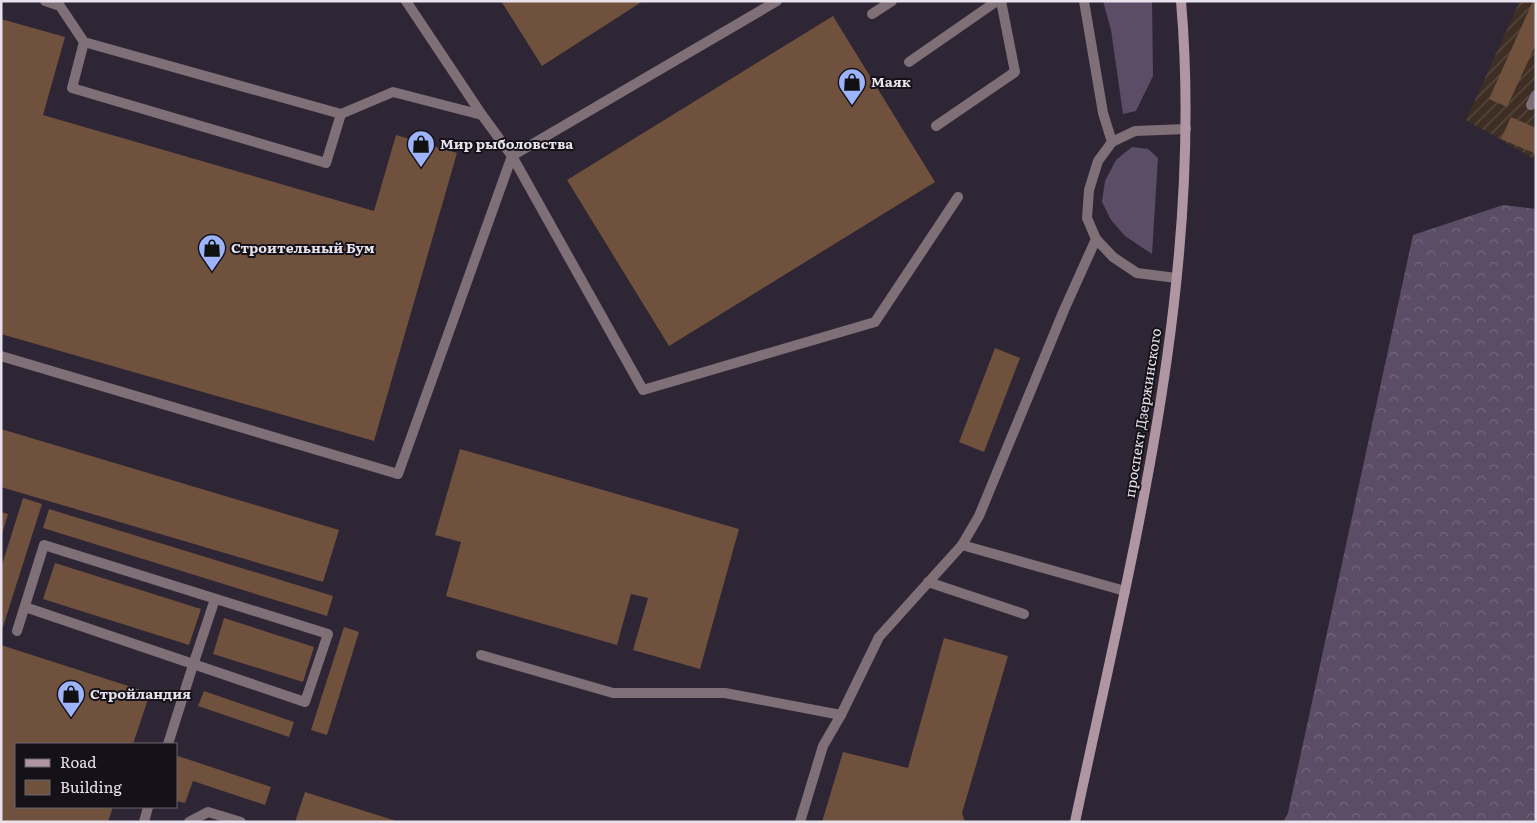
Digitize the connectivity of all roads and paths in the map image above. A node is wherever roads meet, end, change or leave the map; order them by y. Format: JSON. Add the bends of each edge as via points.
{"nodes":[{"id":1,"x":45,"y":1,"type":"edge"},
{"id":2,"x":406,"y":1,"type":"edge"},
{"id":3,"x":777,"y":1,"type":"edge"},
{"id":4,"x":892,"y":1,"type":"edge"},
{"id":5,"x":997,"y":1,"type":"edge"},
{"id":6,"x":1001,"y":1,"type":"edge"},
{"id":7,"x":1084,"y":1,"type":"edge"},
{"id":8,"x":1181,"y":1,"type":"edge"},
{"id":9,"x":872,"y":14,"type":"dead end"},
{"id":10,"x":84,"y":42,"type":"junction"},
{"id":11,"x":909,"y":62,"type":"dead end"},
{"id":12,"x":1536,"y":95,"type":"edge"},
{"id":13,"x":1531,"y":105,"type":"dead end"},
{"id":14,"x":341,"y":114,"type":"junction"},
{"id":15,"x":482,"y":115,"type":"junction"},
{"id":16,"x":936,"y":126,"type":"dead end"},
{"id":17,"x":1186,"y":129,"type":"junction"},
{"id":18,"x":1112,"y":142,"type":"junction"},
{"id":19,"x":512,"y":156,"type":"junction"},
{"id":20,"x":958,"y":197,"type":"dead end"},
{"id":21,"x":1096,"y":239,"type":"junction"},
{"id":22,"x":1176,"y":278,"type":"junction"},
{"id":23,"x":1,"y":356,"type":"edge"},
{"id":24,"x":962,"y":545,"type":"junction"},
{"id":25,"x":928,"y":582,"type":"junction"},
{"id":26,"x":1125,"y":591,"type":"junction"},
{"id":27,"x":216,"y":599,"type":"junction"},
{"id":28,"x":25,"y":608,"type":"junction"},
{"id":29,"x":1024,"y":614,"type":"dead end"},
{"id":30,"x":17,"y":631,"type":"dead end"},
{"id":31,"x":481,"y":656,"type":"dead end"},
{"id":32,"x":193,"y":665,"type":"junction"},
{"id":33,"x":841,"y":715,"type":"junction"},
{"id":34,"x":168,"y":743,"type":"edge"},
{"id":35,"x":148,"y":808,"type":"edge"},
{"id":36,"x":144,"y":822,"type":"edge"},
{"id":37,"x":189,"y":822,"type":"edge"},
{"id":38,"x":241,"y":822,"type":"edge"},
{"id":39,"x":800,"y":822,"type":"edge"},
{"id":40,"x":1075,"y":822,"type":"edge"}],
"edges":[{"from":1,"to":10,"type":"street","via":[[60,6]]},
{"from":2,"to":15,"type":"street"},
{"from":3,"to":19,"type":"street"},
{"from":4,"to":9,"type":"street"},
{"from":5,"to":11,"type":"street"},
{"from":6,"to":16,"type":"street","via":[[1015,72]]},
{"from":7,"to":18,"type":"street","via":[[1102,113]]},
{"from":8,"to":17,"type":"main road","name":"проспект Дзержинского"},
{"from":10,"to":14,"type":"street"},
{"from":10,"to":14,"type":"street","via":[[72,88],[326,164]]},
{"from":12,"to":13,"type":"street"},
{"from":14,"to":15,"type":"street","via":[[393,92]]},
{"from":15,"to":19,"type":"street"},
{"from":17,"to":18,"type":"street","via":[[1135,131]]},
{"from":17,"to":22,"type":"main road","name":"проспект Дзержинского"},
{"from":18,"to":21,"type":"street","via":[[1098,161],[1089,190],[1087,218]]},
{"from":19,"to":20,"type":"street","via":[[643,390],[875,322]]},
{"from":19,"to":23,"type":"street","via":[[398,474]]},
{"from":21,"to":22,"type":"street","via":[[1113,257],[1137,273]]},
{"from":21,"to":24,"type":"street","via":[[979,516]]},
{"from":22,"to":26,"type":"main road","name":"проспект Дзержинского","via":[[1157,427]]},
{"from":24,"to":25,"type":"street"},
{"from":24,"to":26,"type":"street"},
{"from":25,"to":29,"type":"street"},
{"from":25,"to":33,"type":"street","via":[[879,637]]},
{"from":26,"to":40,"type":"main road","name":"проспект Дзержинского"},
{"from":27,"to":28,"type":"street","via":[[44,546]]},
{"from":27,"to":32,"type":"street"},
{"from":27,"to":32,"type":"street","via":[[328,634],[305,702]]},
{"from":28,"to":30,"type":"street"},
{"from":28,"to":32,"type":"street"},
{"from":31,"to":33,"type":"street","via":[[613,693],[726,693]]},
{"from":32,"to":34,"type":"street"},
{"from":33,"to":39,"type":"street","via":[[823,746]]},
{"from":35,"to":36,"type":"street"},
{"from":37,"to":38,"type":"street","via":[[208,812]]}]}
